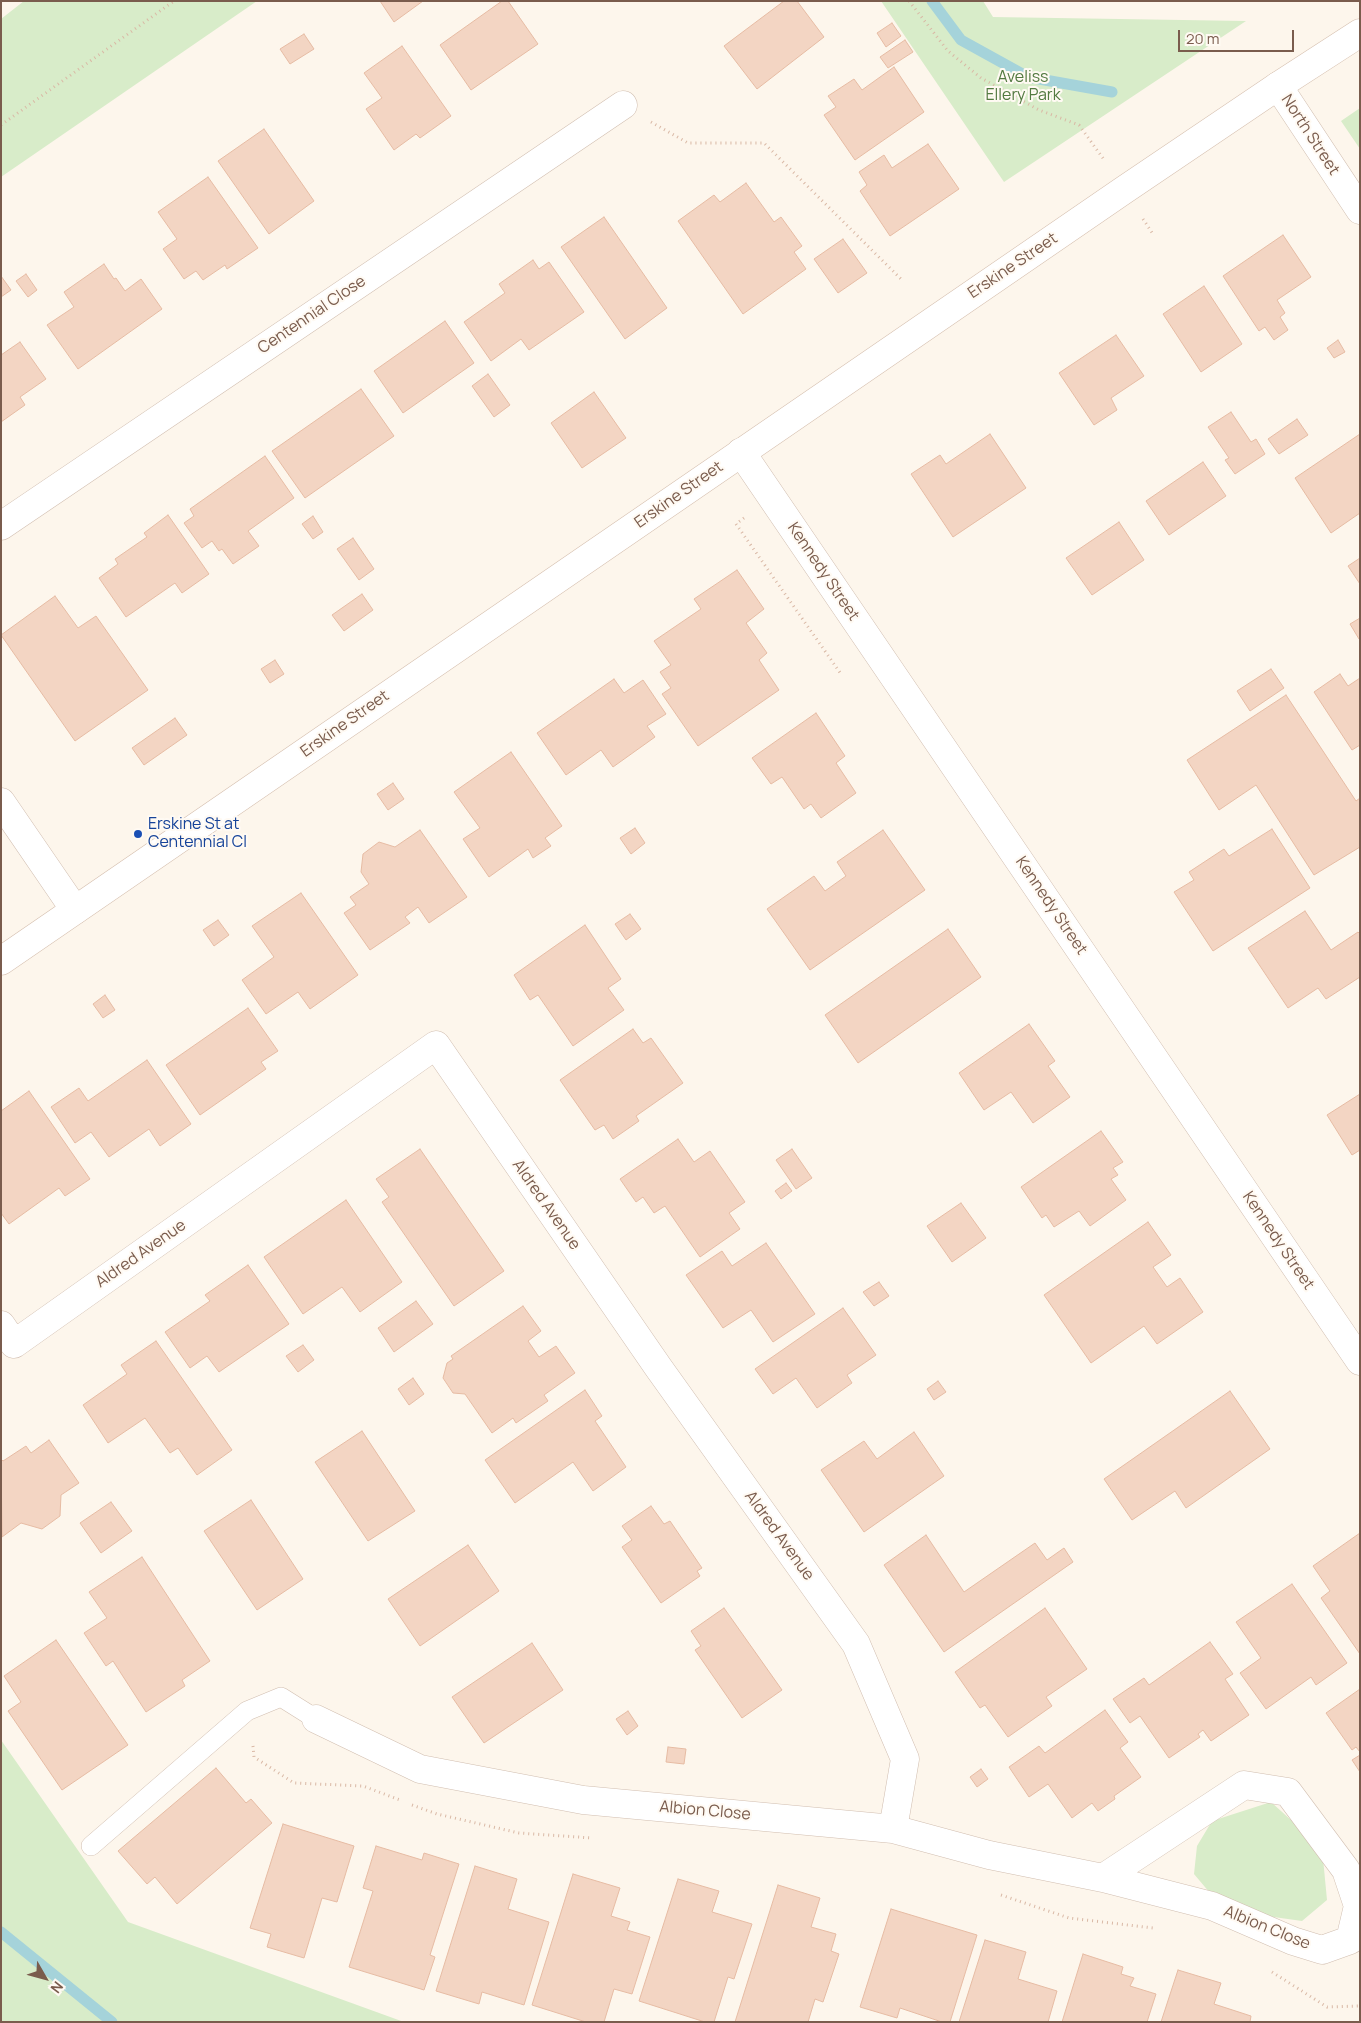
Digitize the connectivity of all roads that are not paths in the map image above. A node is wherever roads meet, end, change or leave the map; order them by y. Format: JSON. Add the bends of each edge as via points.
{"nodes":[{"id":1,"x":1360,"y":33,"type":"edge"},
{"id":2,"x":1278,"y":86,"type":"junction"},
{"id":3,"x":623,"y":105,"type":"dead end"},
{"id":4,"x":1360,"y":210,"type":"edge"},
{"id":5,"x":741,"y":452,"type":"junction"},
{"id":6,"x":1,"y":526,"type":"edge"},
{"id":7,"x":1,"y":802,"type":"edge"},
{"id":8,"x":76,"y":910,"type":"junction"},
{"id":9,"x":1,"y":961,"type":"edge"},
{"id":10,"x":1,"y":1325,"type":"edge"},
{"id":11,"x":1360,"y":1361,"type":"edge"},
{"id":12,"x":316,"y":1718,"type":"joint"},
{"id":13,"x":893,"y":1829,"type":"junction"},
{"id":14,"x":91,"y":1846,"type":"dead end"},
{"id":15,"x":1103,"y":1878,"type":"junction"}],
"edges":[{"from":1,"to":2,"type":"street","name":"Erskine Street"},
{"from":2,"to":4,"type":"street","name":"North Street"},
{"from":2,"to":5,"type":"street","name":"Erskine Street"},
{"from":3,"to":6,"type":"street","name":"Centennial Close"},
{"from":5,"to":8,"type":"street","name":"Erskine Street"},
{"from":5,"to":11,"type":"street","name":"Kennedy Street"},
{"from":7,"to":8,"type":"street"},
{"from":8,"to":9,"type":"street","name":"Erskine Street"},
{"from":10,"to":13,"type":"street","name":"Aldred Avenue","via":[[14,1344],[436,1045],[658,1367],[856,1644],[905,1759]]},
{"from":12,"to":13,"type":"street","name":"Albion Close","via":[[430,1771],[583,1800]]},
{"from":12,"to":14,"type":"lane","via":[[281,1698],[247,1711]]},
{"from":13,"to":15,"type":"street","name":"Albion Close","via":[[988,1855]]},
{"from":15,"to":15,"type":"street","name":"Albion Close","via":[[1244,1785],[1288,1792],[1346,1870],[1358,1906],[1350,1940],[1322,1950],[1212,1906]]}]}
